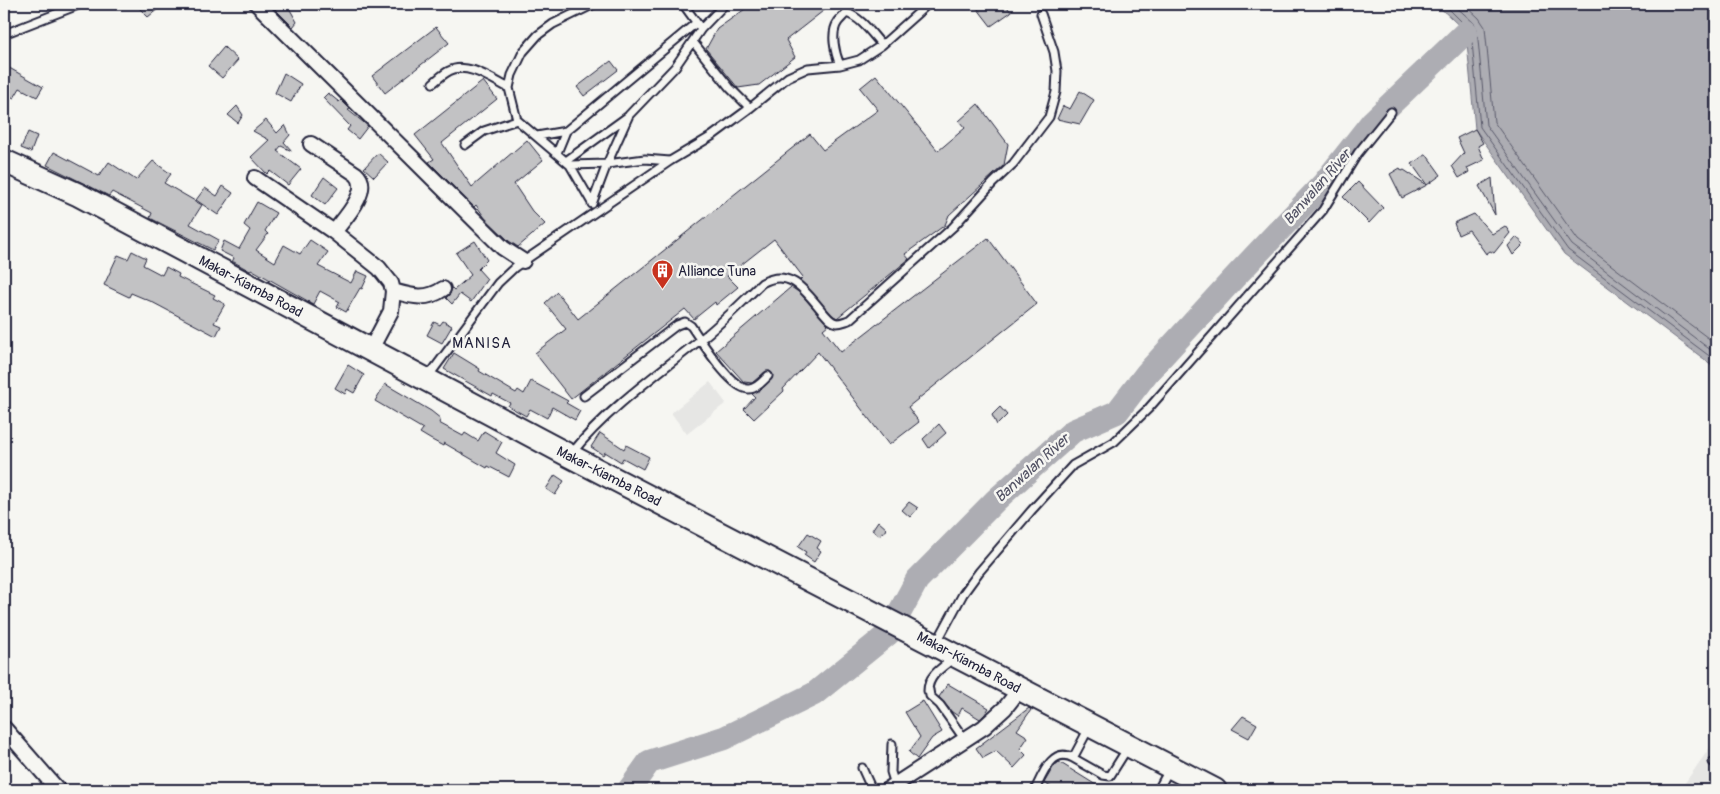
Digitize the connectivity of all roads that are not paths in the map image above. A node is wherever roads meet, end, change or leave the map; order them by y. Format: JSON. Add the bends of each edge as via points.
{"nodes":[{"id":1,"x":82,"y":4,"type":"edge"},
{"id":2,"x":257,"y":4,"type":"edge"},
{"id":3,"x":594,"y":4,"type":"edge"},
{"id":4,"x":683,"y":4,"type":"edge"},
{"id":5,"x":725,"y":4,"type":"edge"},
{"id":6,"x":928,"y":4,"type":"edge"},
{"id":7,"x":1041,"y":14,"type":"dead end"},
{"id":8,"x":696,"y":23,"type":"junction"},
{"id":9,"x":701,"y":29,"type":"junction"},
{"id":10,"x":4,"y":34,"type":"edge"},
{"id":11,"x":694,"y":42,"type":"junction"},
{"id":12,"x":882,"y":45,"type":"junction"},
{"id":13,"x":840,"y":65,"type":"junction"},
{"id":14,"x":433,"y":83,"type":"dead end"},
{"id":15,"x":509,"y":88,"type":"junction"},
{"id":16,"x":750,"y":108,"type":"junction"},
{"id":17,"x":1391,"y":112,"type":"dead end"},
{"id":18,"x":629,"y":115,"type":"junction"},
{"id":19,"x":517,"y":120,"type":"junction"},
{"id":20,"x":566,"y":131,"type":"junction"},
{"id":21,"x":537,"y":136,"type":"junction"},
{"id":22,"x":311,"y":144,"type":"dead end"},
{"id":23,"x":465,"y":145,"type":"dead end"},
{"id":24,"x":557,"y":153,"type":"junction"},
{"id":25,"x":4,"y":161,"type":"edge"},
{"id":26,"x":670,"y":161,"type":"junction"},
{"id":27,"x":568,"y":163,"type":"junction"},
{"id":28,"x":607,"y":164,"type":"junction"},
{"id":29,"x":255,"y":178,"type":"dead end"},
{"id":30,"x":592,"y":202,"type":"junction"},
{"id":31,"x":588,"y":216,"type":"junction"},
{"id":32,"x":334,"y":232,"type":"junction"},
{"id":33,"x":523,"y":261,"type":"junction"},
{"id":34,"x":443,"y":290,"type":"dead end"},
{"id":35,"x":392,"y":291,"type":"junction"},
{"id":36,"x":700,"y":340,"type":"junction"},
{"id":37,"x":371,"y":349,"type":"junction"},
{"id":38,"x":768,"y":376,"type":"dead end"},
{"id":39,"x":427,"y":379,"type":"junction"},
{"id":40,"x":584,"y":396,"type":"dead end"},
{"id":41,"x":570,"y":456,"type":"junction"},
{"id":42,"x":932,"y":642,"type":"junction"},
{"id":43,"x":957,"y":656,"type":"junction"},
{"id":44,"x":1020,"y":689,"type":"junction"},
{"id":45,"x":1090,"y":725,"type":"junction"},
{"id":46,"x":4,"y":728,"type":"edge"},
{"id":47,"x":965,"y":740,"type":"junction"},
{"id":48,"x":892,"y":744,"type":"dead end"},
{"id":49,"x":1129,"y":746,"type":"junction"},
{"id":50,"x":1073,"y":758,"type":"junction"},
{"id":51,"x":1171,"y":767,"type":"junction"},
{"id":52,"x":862,"y":768,"type":"dead end"},
{"id":53,"x":893,"y":789,"type":"edge"},
{"id":54,"x":1211,"y":789,"type":"edge"},
{"id":55,"x":58,"y":790,"type":"edge"},
{"id":56,"x":872,"y":790,"type":"edge"},
{"id":57,"x":1035,"y":790,"type":"edge"},
{"id":58,"x":1158,"y":790,"type":"edge"}],
"edges":[{"from":1,"to":10,"type":"lane"},
{"from":2,"to":33,"type":"street","via":[[503,248]]},
{"from":3,"to":15,"type":"lane","via":[[538,35],[523,52]]},
{"from":4,"to":8,"type":"lane"},
{"from":5,"to":9,"type":"lane"},
{"from":6,"to":12,"type":"lane"},
{"from":7,"to":36,"type":"lane","via":[[1057,71],[1056,92],[1049,116],[1013,164],[953,227],[849,320],[842,323],[831,320],[799,285],[775,278],[762,283]]},
{"from":8,"to":9,"type":"lane"},
{"from":8,"to":20,"type":"lane"},
{"from":9,"to":11,"type":"lane"},
{"from":11,"to":16,"type":"lane"},
{"from":11,"to":18,"type":"lane","via":[[676,67]]},
{"from":12,"to":13,"type":"lane","via":[[858,60]]},
{"from":12,"to":13,"type":"lane","via":[[859,20],[846,13],[837,22],[834,34]]},
{"from":13,"to":16,"type":"lane","via":[[798,71]]},
{"from":14,"to":15,"type":"lane","via":[[450,70],[462,68]]},
{"from":15,"to":19,"type":"lane"},
{"from":16,"to":26,"type":"lane"},
{"from":17,"to":42,"type":"lane","via":[[1358,153],[1323,210],[1148,409],[1114,442],[1073,465],[1031,511],[979,572]]},
{"from":18,"to":27,"type":"lane"},
{"from":18,"to":28,"type":"lane"},
{"from":19,"to":21,"type":"lane"},
{"from":19,"to":23,"type":"lane","via":[[484,131]]},
{"from":20,"to":21,"type":"lane"},
{"from":20,"to":24,"type":"lane"},
{"from":21,"to":24,"type":"lane"},
{"from":22,"to":32,"type":"street","via":[[356,174],[362,182],[358,197]]},
{"from":24,"to":27,"type":"lane"},
{"from":25,"to":37,"type":"main road","name":"Makar-Kiamba Road","via":[[79,195]]},
{"from":26,"to":28,"type":"lane"},
{"from":26,"to":31,"type":"lane"},
{"from":27,"to":28,"type":"lane"},
{"from":27,"to":30,"type":"lane"},
{"from":28,"to":30,"type":"lane"},
{"from":29,"to":32,"type":"street"},
{"from":30,"to":31,"type":"lane"},
{"from":31,"to":33,"type":"lane"},
{"from":32,"to":35,"type":"street","via":[[379,268],[391,283]]},
{"from":33,"to":39,"type":"lane","via":[[498,283]]},
{"from":34,"to":35,"type":"street","via":[[422,298]]},
{"from":35,"to":37,"type":"street","via":[[390,312]]},
{"from":36,"to":38,"type":"lane","via":[[724,372],[742,388],[752,389]]},
{"from":36,"to":40,"type":"lane","via":[[689,323],[683,322]]},
{"from":36,"to":41,"type":"lane","via":[[588,433]]},
{"from":37,"to":39,"type":"main road","name":"Makar-Kiamba Road"},
{"from":39,"to":41,"type":"main road","name":"Makar-Kiamba Road"},
{"from":41,"to":42,"type":"main road","name":"Makar-Kiamba Road"},
{"from":42,"to":43,"type":"main road","name":"Makar-Kiamba Road"},
{"from":43,"to":44,"type":"main road","name":"Makar-Kiamba Road"},
{"from":43,"to":47,"type":"lane","via":[[929,680],[928,691]]},
{"from":44,"to":45,"type":"main road","name":"Makar-Kiamba Road"},
{"from":44,"to":47,"type":"street","via":[[997,716]]},
{"from":45,"to":49,"type":"main road","name":"Makar-Kiamba Road"},
{"from":45,"to":50,"type":"lane"},
{"from":46,"to":55,"type":"street"},
{"from":47,"to":53,"type":"street"},
{"from":48,"to":53,"type":"lane"},
{"from":49,"to":50,"type":"lane","via":[[1110,776],[1103,776]]},
{"from":49,"to":51,"type":"main road","name":"Makar-Kiamba Road"},
{"from":50,"to":57,"type":"lane","via":[[1066,754],[1052,761]]},
{"from":51,"to":54,"type":"main road","name":"Makar-Kiamba Road"},
{"from":51,"to":58,"type":"lane"},
{"from":52,"to":56,"type":"lane"}]}
